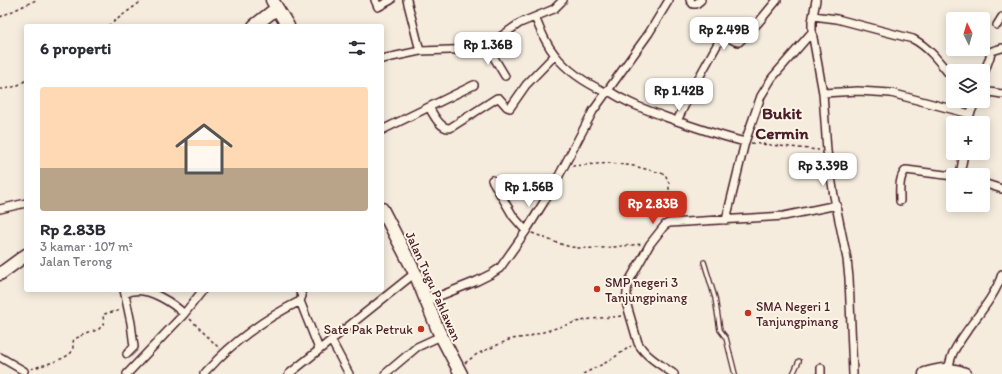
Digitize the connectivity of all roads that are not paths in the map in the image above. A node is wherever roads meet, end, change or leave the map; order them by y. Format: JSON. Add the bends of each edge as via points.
{"nodes":[{"id":1,"x":375,"y":0,"type":"edge"},
{"id":2,"x":391,"y":0,"type":"edge"},
{"id":3,"x":408,"y":0,"type":"edge"},
{"id":4,"x":563,"y":0,"type":"edge"},
{"id":5,"x":670,"y":0,"type":"edge"},
{"id":6,"x":690,"y":0,"type":"edge"},
{"id":7,"x":701,"y":0,"type":"edge"},
{"id":8,"x":776,"y":0,"type":"edge"},
{"id":9,"x":816,"y":0,"type":"edge"},
{"id":10,"x":274,"y":4,"type":"edge"},
{"id":11,"x":813,"y":16,"type":"junction"},
{"id":12,"x":535,"y":17,"type":"junction"},
{"id":13,"x":1002,"y":17,"type":"edge"},
{"id":14,"x":256,"y":24,"type":"edge"},
{"id":15,"x":287,"y":24,"type":"edge"},
{"id":16,"x":997,"y":25,"type":"dead end"},
{"id":17,"x":812,"y":32,"type":"junction"},
{"id":18,"x":487,"y":46,"type":"junction"},
{"id":19,"x":1002,"y":48,"type":"edge"},
{"id":20,"x":420,"y":51,"type":"junction"},
{"id":21,"x":555,"y":55,"type":"junction"},
{"id":22,"x":384,"y":59,"type":"edge"},
{"id":23,"x":987,"y":64,"type":"edge"},
{"id":24,"x":946,"y":70,"type":"edge"},
{"id":25,"x":505,"y":76,"type":"dead end"},
{"id":26,"x":474,"y":85,"type":"dead end"},
{"id":27,"x":608,"y":92,"type":"junction"},
{"id":28,"x":990,"y":92,"type":"edge"},
{"id":29,"x":823,"y":93,"type":"junction"},
{"id":30,"x":1002,"y":94,"type":"edge"},
{"id":31,"x":429,"y":107,"type":"junction"},
{"id":32,"x":973,"y":108,"type":"edge"},
{"id":33,"x":970,"y":114,"type":"joint"},
{"id":34,"x":677,"y":121,"type":"junction"},
{"id":35,"x":384,"y":129,"type":"edge"},
{"id":36,"x":745,"y":142,"type":"junction"},
{"id":37,"x":946,"y":175,"type":"edge"},
{"id":38,"x":492,"y":180,"type":"dead end"},
{"id":39,"x":990,"y":186,"type":"edge"},
{"id":40,"x":1002,"y":189,"type":"edge"},
{"id":41,"x":900,"y":201,"type":"dead end"},
{"id":42,"x":24,"y":203,"type":"edge"},
{"id":43,"x":836,"y":205,"type":"junction"},
{"id":44,"x":0,"y":209,"type":"edge"},
{"id":45,"x":726,"y":220,"type":"junction"},
{"id":46,"x":386,"y":226,"type":"edge"},
{"id":47,"x":526,"y":231,"type":"junction"},
{"id":48,"x":24,"y":256,"type":"edge"},
{"id":49,"x":704,"y":262,"type":"dead end"},
{"id":50,"x":415,"y":273,"type":"junction"},
{"id":51,"x":0,"y":274,"type":"edge"},
{"id":52,"x":1002,"y":274,"type":"edge"},
{"id":53,"x":124,"y":292,"type":"edge"},
{"id":54,"x":139,"y":292,"type":"edge"},
{"id":55,"x":201,"y":292,"type":"edge"},
{"id":56,"x":300,"y":292,"type":"edge"},
{"id":57,"x":427,"y":300,"type":"junction"},
{"id":58,"x":300,"y":301,"type":"junction"},
{"id":59,"x":184,"y":314,"type":"junction"},
{"id":60,"x":441,"y":336,"type":"junction"},
{"id":61,"x":331,"y":340,"type":"junction"},
{"id":62,"x":319,"y":349,"type":"junction"},
{"id":63,"x":128,"y":354,"type":"dead end"},
{"id":64,"x":0,"y":357,"type":"edge"},
{"id":65,"x":799,"y":361,"type":"dead end"},
{"id":66,"x":948,"y":369,"type":"junction"},
{"id":67,"x":24,"y":371,"type":"road end"},
{"id":68,"x":458,"y":373,"type":"edge"},
{"id":69,"x":931,"y":373,"type":"edge"},
{"id":70,"x":127,"y":374,"type":"edge"},
{"id":71,"x":204,"y":374,"type":"edge"},
{"id":72,"x":289,"y":374,"type":"edge"},
{"id":73,"x":349,"y":374,"type":"edge"},
{"id":74,"x":385,"y":374,"type":"edge"},
{"id":75,"x":674,"y":374,"type":"edge"},
{"id":76,"x":735,"y":374,"type":"edge"},
{"id":77,"x":793,"y":374,"type":"edge"},
{"id":78,"x":853,"y":374,"type":"edge"},
{"id":79,"x":965,"y":374,"type":"edge"}],
"edges":[{"from":1,"to":2,"type":"street","via":[[378,7]]},
{"from":3,"to":20,"type":"street"},
{"from":4,"to":12,"type":"street","via":[[554,9]]},
{"from":5,"to":27,"type":"street"},
{"from":6,"to":7,"type":"street","via":[[693,4]]},
{"from":8,"to":34,"type":"street","via":[[739,42],[722,36]]},
{"from":9,"to":11,"type":"street"},
{"from":10,"to":14,"type":"main road"},
{"from":10,"to":15,"type":"main road"},
{"from":11,"to":17,"type":"street"},
{"from":11,"to":24,"type":"street","via":[[837,19],[913,39],[931,52]]},
{"from":12,"to":18,"type":"street","via":[[520,23]]},
{"from":12,"to":21,"type":"street"},
{"from":13,"to":16,"type":"street"},
{"from":17,"to":29,"type":"street"},
{"from":17,"to":36,"type":"street","via":[[766,85]]},
{"from":18,"to":20,"type":"street","via":[[479,49]]},
{"from":18,"to":25,"type":"street"},
{"from":19,"to":23,"type":"street","via":[[992,51]]},
{"from":20,"to":22,"type":"street"},
{"from":21,"to":27,"type":"street","via":[[587,83]]},
{"from":21,"to":31,"type":"street","via":[[526,85],[510,108],[497,98],[447,129]]},
{"from":26,"to":31,"type":"street"},
{"from":27,"to":34,"type":"street"},
{"from":27,"to":47,"type":"street","via":[[593,111]]},
{"from":28,"to":30,"type":"street"},
{"from":29,"to":33,"type":"street","via":[[891,93]]},
{"from":29,"to":43,"type":"street","via":[[827,151]]},
{"from":31,"to":35,"type":"street"},
{"from":32,"to":33,"type":"street"},
{"from":34,"to":36,"type":"street"},
{"from":36,"to":45,"type":"street"},
{"from":37,"to":41,"type":"street","via":[[906,170],[900,183]]},
{"from":38,"to":47,"type":"street","via":[[513,216]]},
{"from":39,"to":40,"type":"street"},
{"from":42,"to":44,"type":"street"},
{"from":43,"to":45,"type":"street","via":[[784,216]]},
{"from":43,"to":78,"type":"street","via":[[849,278]]},
{"from":45,"to":75,"type":"street","via":[[669,223],[650,244],[628,283],[626,302],[641,349]]},
{"from":46,"to":50,"type":"main road","name":"Jalan Tugu Pahlawan"},
{"from":47,"to":57,"type":"street","via":[[500,268],[492,274]]},
{"from":48,"to":51,"type":"main road"},
{"from":49,"to":76,"type":"lane","via":[[715,298],[718,323],[726,338]]},
{"from":50,"to":57,"type":"main road","name":"Jalan Tugu Pahlawan"},
{"from":50,"to":61,"type":"street"},
{"from":52,"to":66,"type":"street","via":[[995,291],[953,352]]},
{"from":53,"to":63,"type":"street","via":[[134,347]]},
{"from":54,"to":59,"type":"street","via":[[171,302]]},
{"from":55,"to":59,"type":"street"},
{"from":56,"to":58,"type":"street"},
{"from":57,"to":60,"type":"main road","name":"Jalan Tugu Pahlawan"},
{"from":58,"to":62,"type":"street"},
{"from":58,"to":71,"type":"street","via":[[253,330],[224,353]]},
{"from":59,"to":70,"type":"street"},
{"from":60,"to":68,"type":"main road","name":"Jalan Tugu Pahlawan"},
{"from":60,"to":74,"type":"street","via":[[417,347]]},
{"from":61,"to":62,"type":"street"},
{"from":61,"to":73,"type":"street"},
{"from":62,"to":72,"type":"street"},
{"from":64,"to":67,"type":"street"},
{"from":65,"to":77,"type":"lane"},
{"from":66,"to":69,"type":"main road"},
{"from":66,"to":79,"type":"main road"}]}
